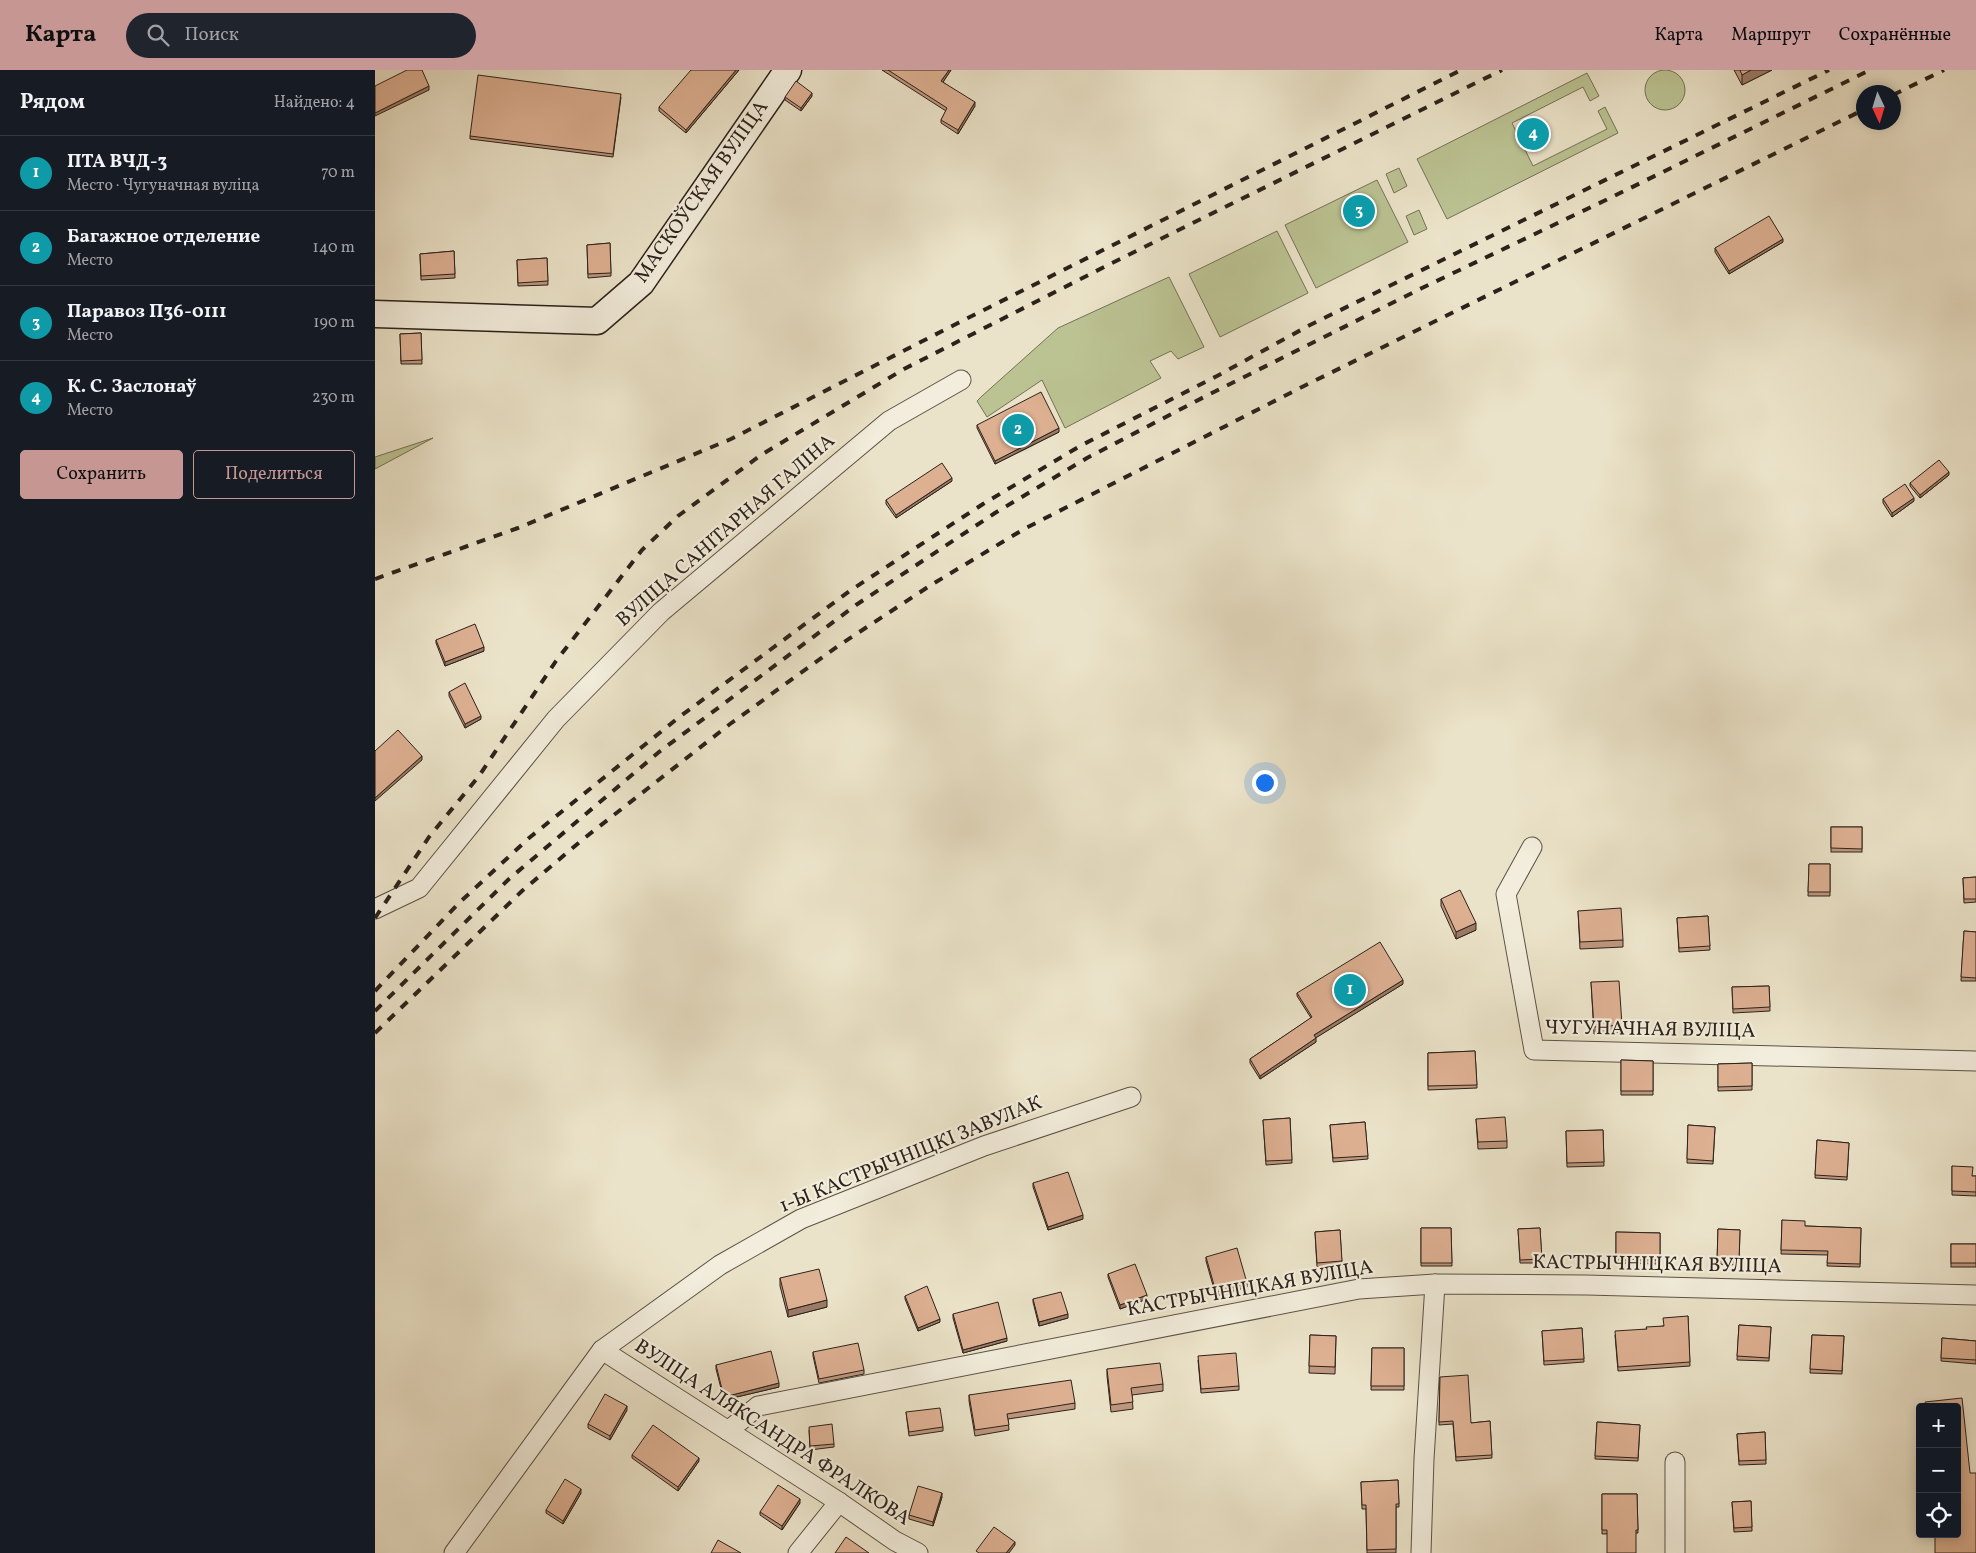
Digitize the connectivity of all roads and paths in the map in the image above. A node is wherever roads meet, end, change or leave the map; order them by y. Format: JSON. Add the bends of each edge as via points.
{"nodes":[{"id":1,"x":788,"y":70,"type":"edge"},
{"id":2,"x":375,"y":314,"type":"edge"},
{"id":3,"x":961,"y":380,"type":"dead end"},
{"id":4,"x":1532,"y":847,"type":"dead end"},
{"id":5,"x":375,"y":908,"type":"edge"},
{"id":6,"x":1976,"y":1061,"type":"edge"},
{"id":7,"x":1131,"y":1097,"type":"dead end"},
{"id":8,"x":1435,"y":1284,"type":"junction"},
{"id":9,"x":1976,"y":1295,"type":"edge"},
{"id":10,"x":602,"y":1350,"type":"junction"},
{"id":11,"x":728,"y":1431,"type":"junction"},
{"id":12,"x":1675,"y":1462,"type":"dead end"},
{"id":13,"x":839,"y":1502,"type":"junction"},
{"id":14,"x":454,"y":1553,"type":"edge"},
{"id":15,"x":797,"y":1553,"type":"edge"},
{"id":16,"x":918,"y":1553,"type":"edge"},
{"id":17,"x":1421,"y":1553,"type":"edge"},
{"id":18,"x":1675,"y":1553,"type":"edge"}],
"edges":[{"from":1,"to":2,"type":"street","name":"МАСКОЎСКАЯ ВУЛІЦА","via":[[641,283],[597,321]]},
{"from":3,"to":5,"type":"street","name":"ВУЛІЦА САНІТАРНАЯ ГАЛІНА","via":[[889,421],[661,612],[556,719],[419,888]]},
{"from":4,"to":6,"type":"street","name":"ЧУГУНАЧНАЯ ВУЛІЦА","via":[[1506,894],[1534,1050]]},
{"from":7,"to":10,"type":"street","name":"1-Ы КАСТРЫЧНІЦКІ ЗАВУЛАК","via":[[984,1146],[801,1220],[720,1265]]},
{"from":8,"to":9,"type":"street","name":"КАСТРЫЧНІЦКАЯ ВУЛІЦА","via":[[1586,1284]]},
{"from":8,"to":11,"type":"street","name":"КАСТРЫЧНІЦКАЯ ВУЛІЦА","via":[[1359,1289],[758,1406]]},
{"from":8,"to":17,"type":"street"},
{"from":10,"to":11,"type":"street","name":"ВУЛІЦА АЛЯКСАНДРА ФРАЛКОВА"},
{"from":10,"to":14,"type":"street","name":"1-Ы КАСТРЫЧНІЦКІ ЗАВУЛАК"},
{"from":11,"to":13,"type":"street","name":"ВУЛІЦА АЛЯКСАНДРА ФРАЛКОВА"},
{"from":12,"to":18,"type":"street"},
{"from":13,"to":15,"type":"street"},
{"from":13,"to":16,"type":"street","name":"ВУЛІЦА АЛЯКСАНДРА ФРАЛКОВА"}]}
